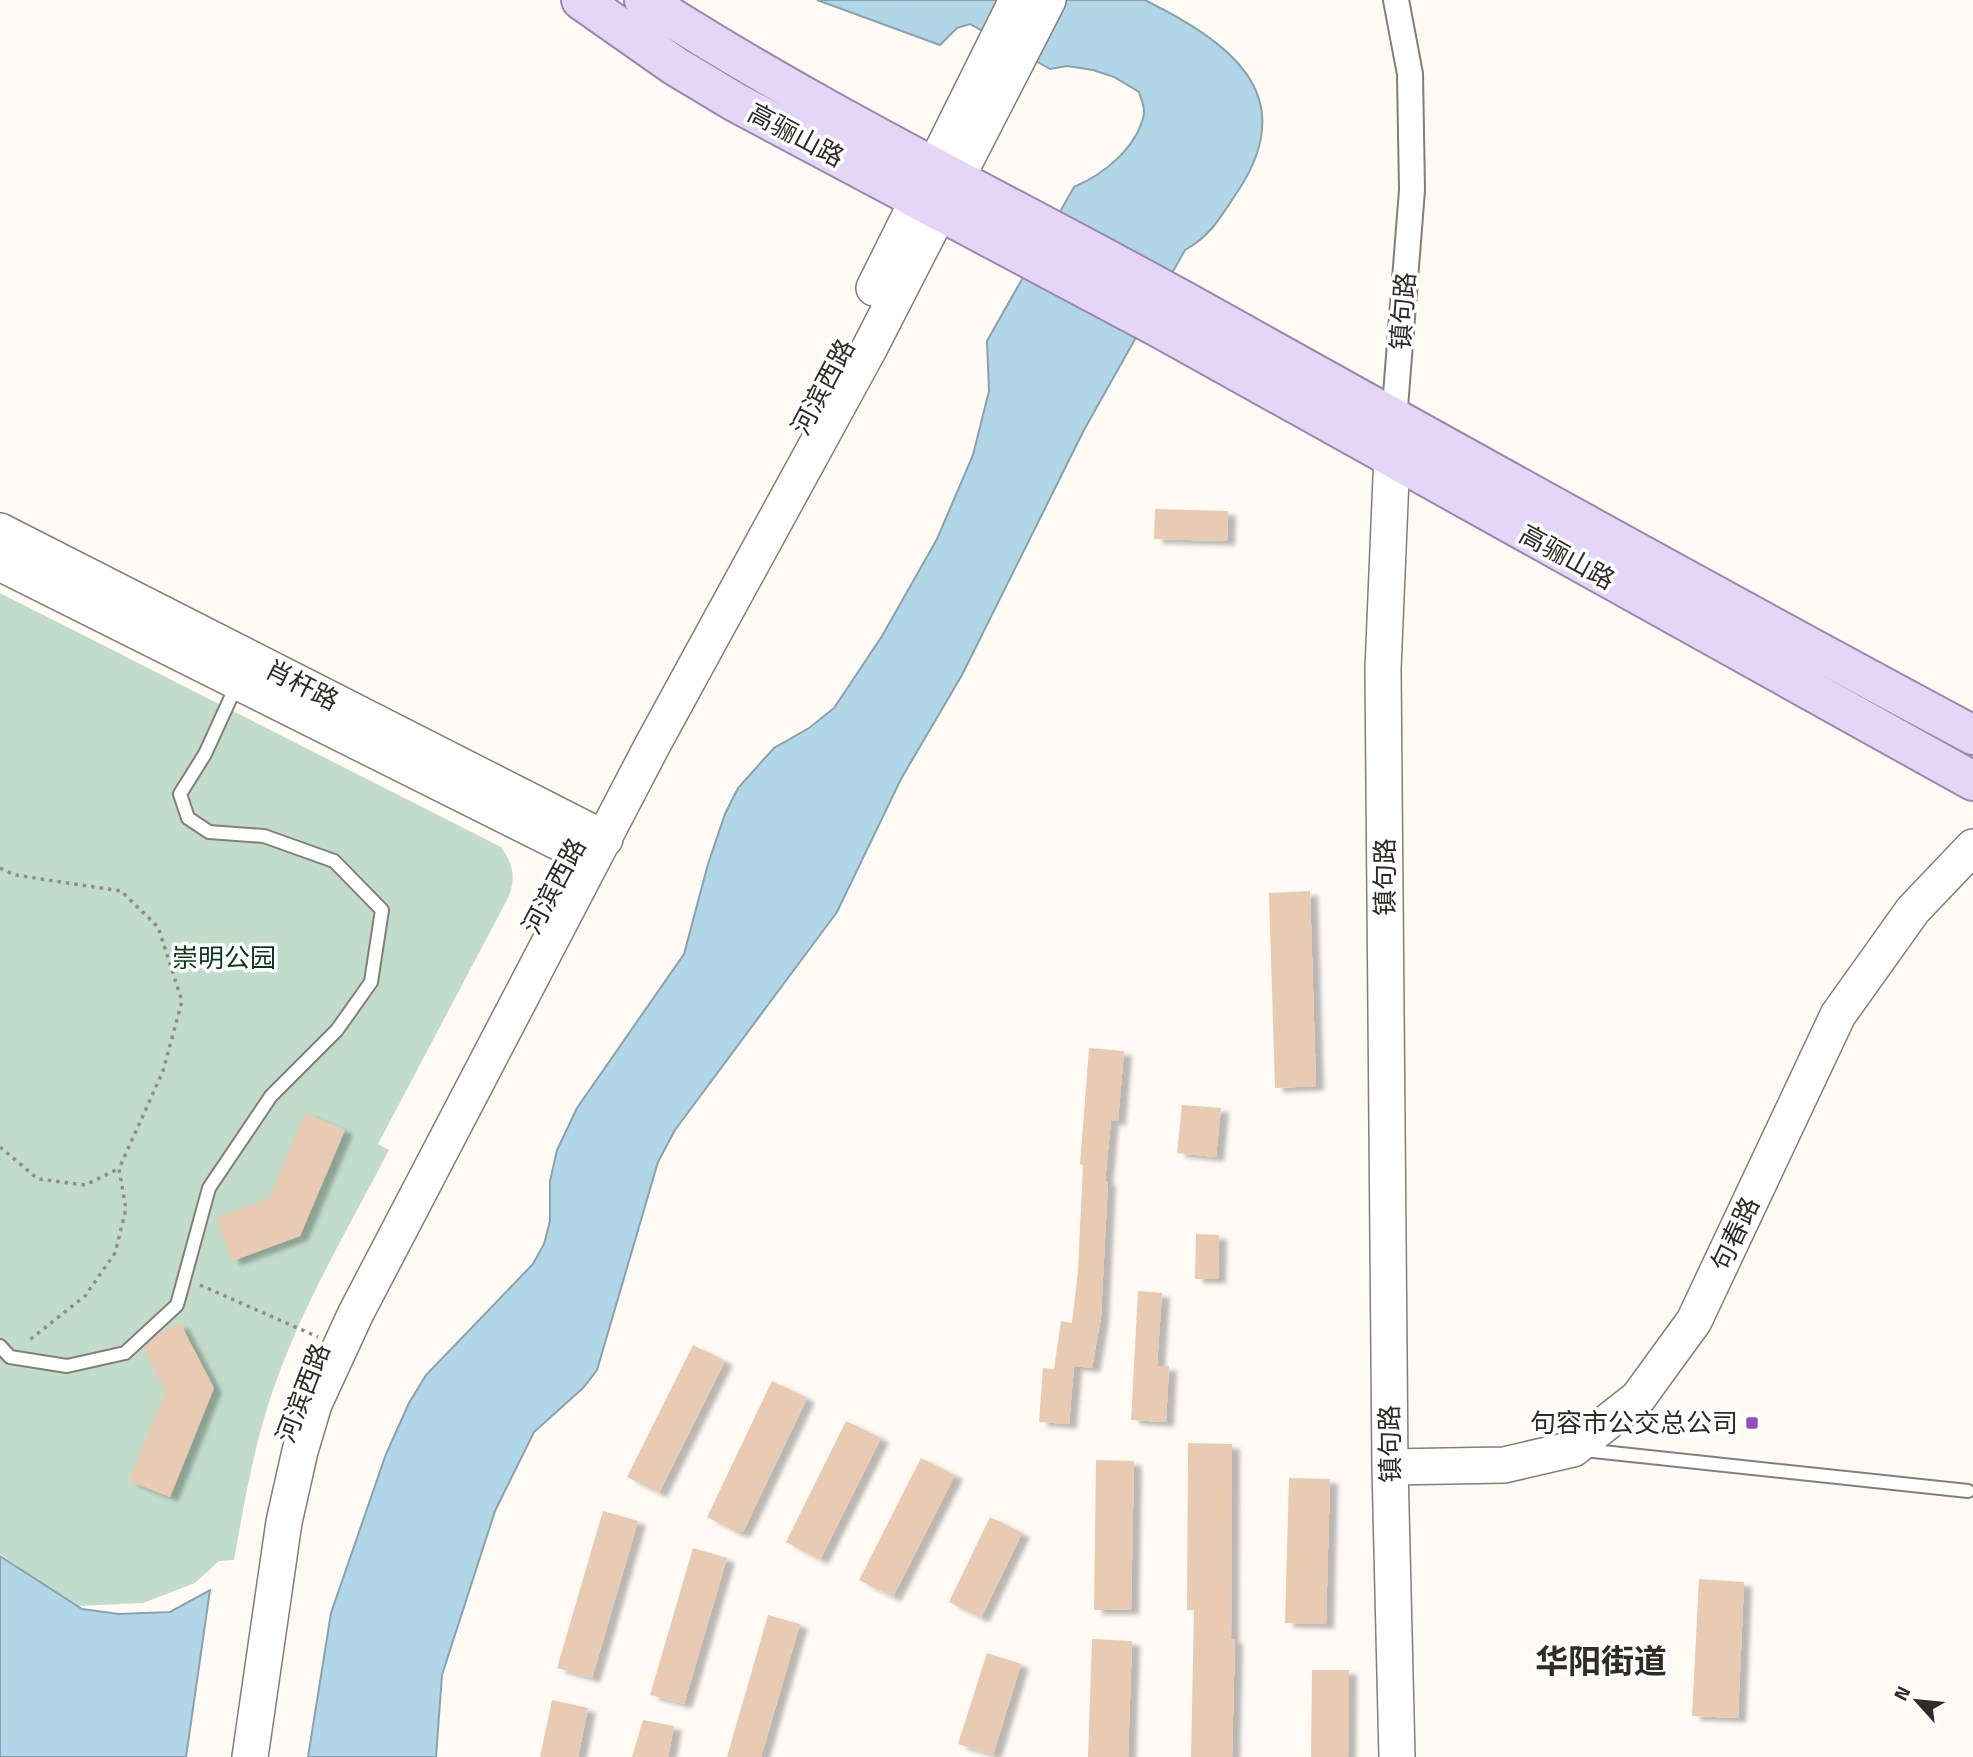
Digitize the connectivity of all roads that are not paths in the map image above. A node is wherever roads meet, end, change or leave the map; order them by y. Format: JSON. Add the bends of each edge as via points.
{"nodes":[{"id":1,"x":581,"y":0,"type":"edge"},
{"id":2,"x":644,"y":0,"type":"edge"},
{"id":3,"x":1017,"y":0,"type":"edge"},
{"id":4,"x":1048,"y":0,"type":"edge"},
{"id":5,"x":1396,"y":0,"type":"edge"},
{"id":6,"x":1003,"y":60,"type":"junction"},
{"id":7,"x":938,"y":191,"type":"junction"},
{"id":8,"x":1173,"y":315,"type":"junction"},
{"id":9,"x":1394,"y":420,"type":"junction"},
{"id":10,"x":1392,"y":460,"type":"junction"},
{"id":11,"x":0,"y":531,"type":"edge"},
{"id":12,"x":3,"y":567,"type":"edge"},
{"id":13,"x":238,"y":682,"type":"junction"},
{"id":14,"x":1973,"y":735,"type":"edge"},
{"id":15,"x":1973,"y":781,"type":"edge"},
{"id":16,"x":589,"y":844,"type":"junction"},
{"id":17,"x":1973,"y":847,"type":"edge"},
{"id":18,"x":0,"y":1346,"type":"edge"},
{"id":19,"x":1573,"y":1449,"type":"junction"},
{"id":20,"x":1390,"y":1467,"type":"junction"},
{"id":21,"x":1968,"y":1491,"type":"dead end"},
{"id":22,"x":230,"y":1757,"type":"edge"},
{"id":23,"x":250,"y":1757,"type":"edge"},
{"id":24,"x":1397,"y":1757,"type":"edge"}],
"edges":[{"from":1,"to":7,"type":"main road","name":"高骊山路","via":[[735,102]]},
{"from":2,"to":7,"type":"main road","name":"高骊山路"},
{"from":3,"to":6,"type":"street"},
{"from":4,"to":6,"type":"street"},
{"from":5,"to":9,"type":"street","name":"镇句路","via":[[1410,74],[1412,190]]},
{"from":6,"to":7,"type":"street","name":"河滨西路"},
{"from":7,"to":8,"type":"main road","name":"高骊山路"},
{"from":7,"to":16,"type":"street","name":"河滨西路","via":[[857,323]]},
{"from":8,"to":9,"type":"main road","name":"高骊山路"},
{"from":8,"to":10,"type":"main road","name":"高骊山路"},
{"from":9,"to":10,"type":"street","name":"镇句路"},
{"from":9,"to":14,"type":"main road","name":"高骊山路"},
{"from":10,"to":15,"type":"main road","name":"高骊山路"},
{"from":10,"to":20,"type":"street","name":"镇句路","via":[[1384,670]]},
{"from":11,"to":16,"type":"street","name":"肖杆路"},
{"from":12,"to":13,"type":"street","name":"肖杆路"},
{"from":13,"to":16,"type":"street","name":"肖杆路"},
{"from":13,"to":18,"type":"lane","via":[[205,754],[180,794],[188,818],[209,832],[264,836],[334,861],[382,911],[371,982],[337,1030],[271,1096],[209,1188],[177,1306],[125,1353],[67,1366],[10,1357]]},
{"from":16,"to":22,"type":"street","name":"河滨西路","via":[[340,1299],[286,1432],[264,1522]]},
{"from":16,"to":23,"type":"street","name":"河滨西路","via":[[314,1404],[284,1522]]},
{"from":17,"to":19,"type":"street","name":"句春路","via":[[1913,910],[1838,1015],[1694,1321],[1638,1398]]},
{"from":19,"to":20,"type":"street","name":"句春路","via":[[1504,1465]]},
{"from":19,"to":21,"type":"lane"},
{"from":20,"to":24,"type":"street","name":"镇句路"}]}
